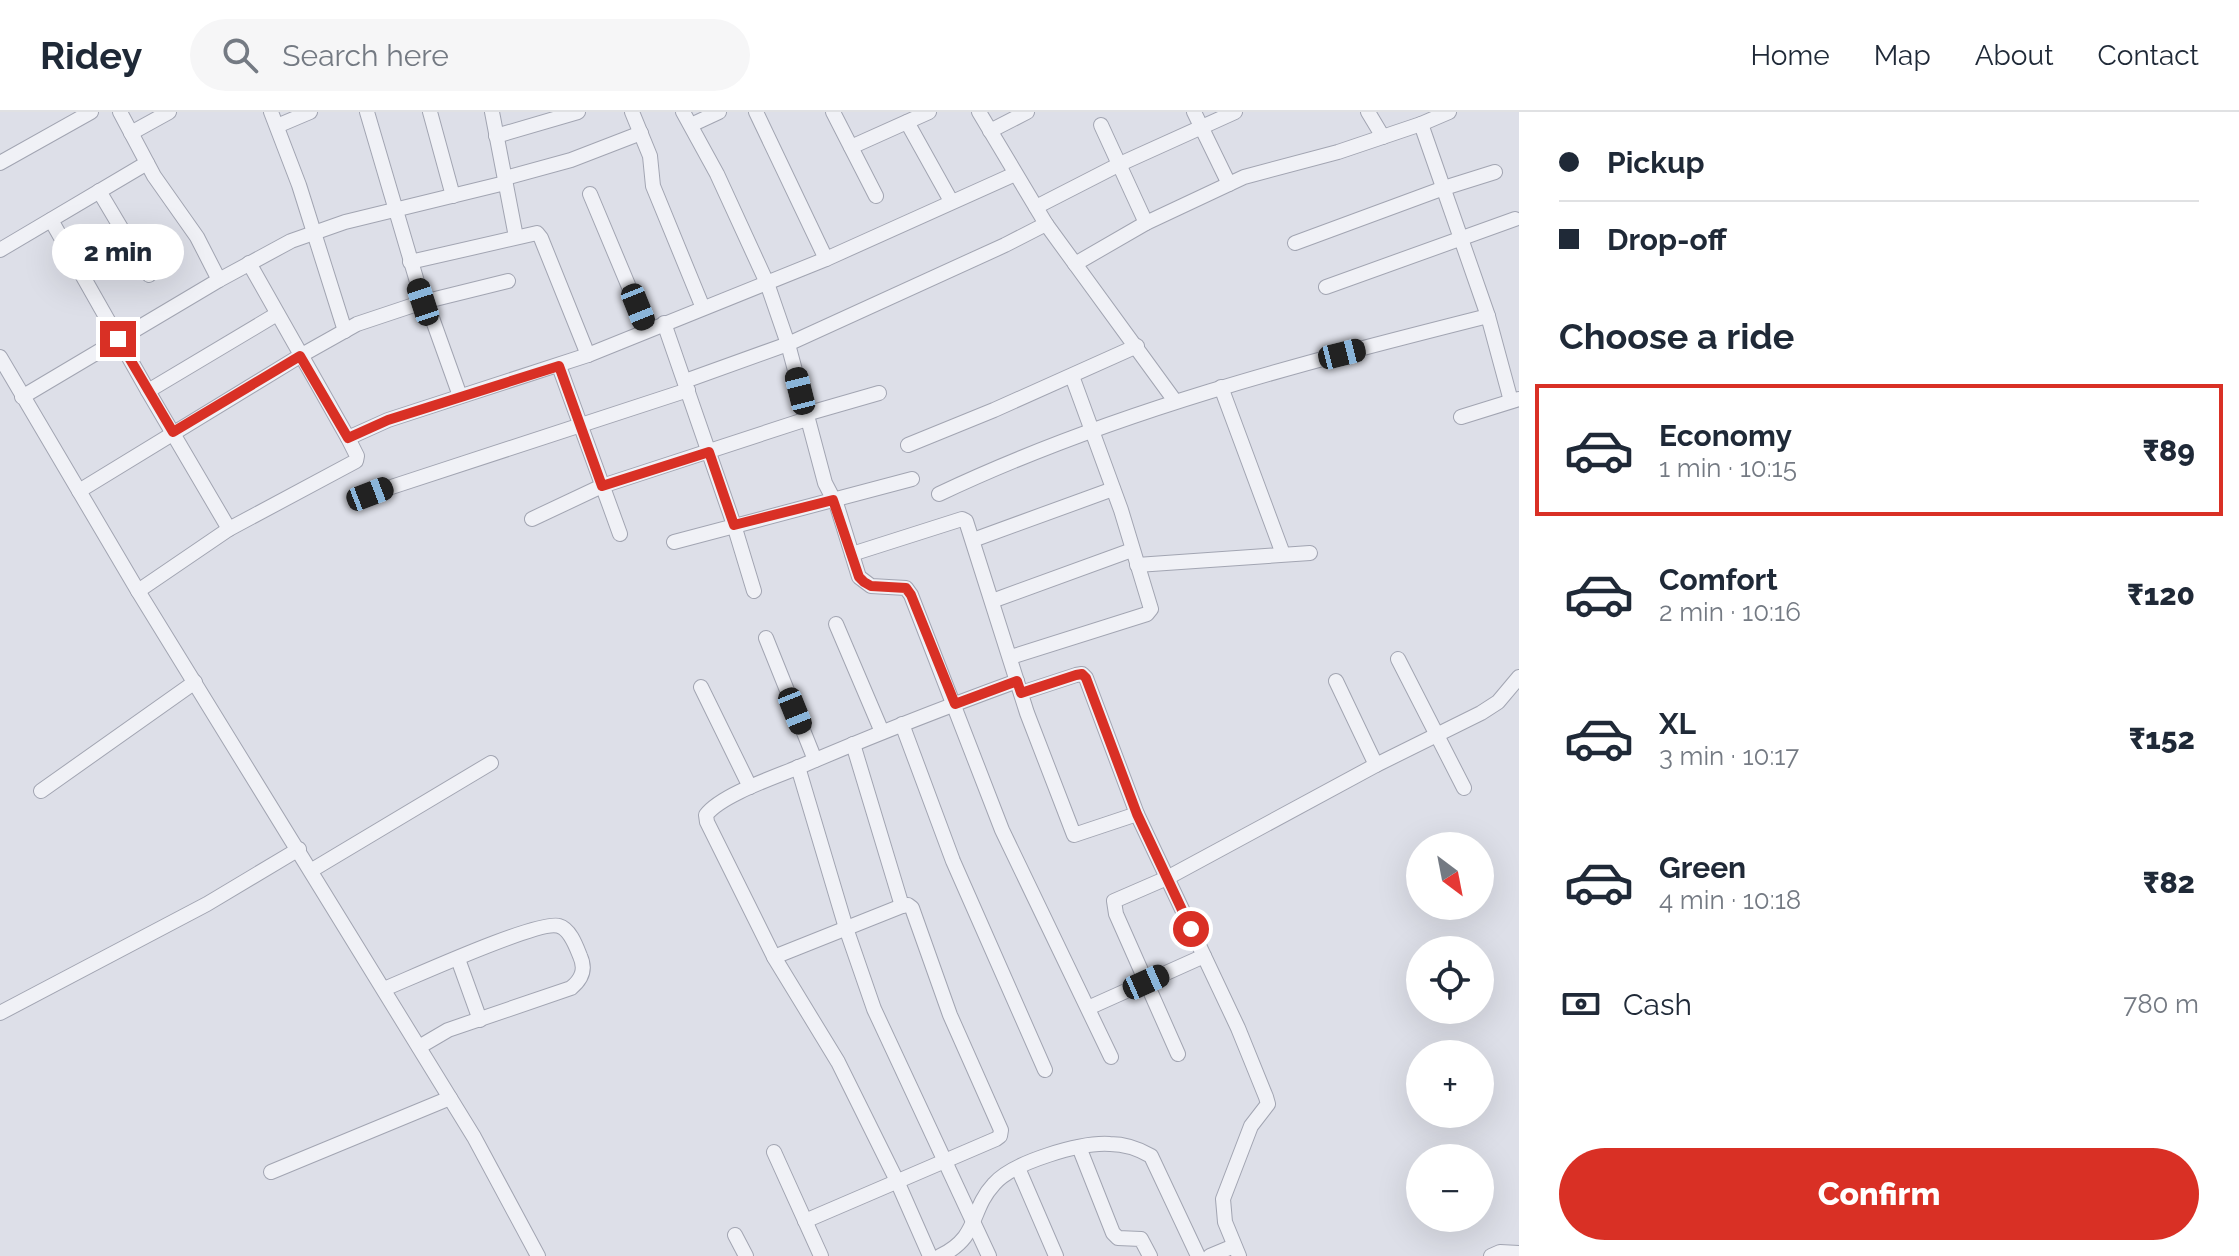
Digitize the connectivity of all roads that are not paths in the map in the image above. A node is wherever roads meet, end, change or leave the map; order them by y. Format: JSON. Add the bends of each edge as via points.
{"nodes":[{"id":1,"x":91,"y":112,"type":"edge"},
{"id":2,"x":120,"y":112,"type":"edge"},
{"id":3,"x":169,"y":112,"type":"edge"},
{"id":4,"x":310,"y":112,"type":"edge"},
{"id":5,"x":367,"y":112,"type":"edge"},
{"id":6,"x":430,"y":112,"type":"edge"},
{"id":7,"x":492,"y":112,"type":"edge"},
{"id":8,"x":578,"y":112,"type":"edge"},
{"id":9,"x":632,"y":112,"type":"edge"},
{"id":10,"x":719,"y":112,"type":"edge"},
{"id":11,"x":756,"y":112,"type":"edge"},
{"id":12,"x":833,"y":112,"type":"edge"},
{"id":13,"x":929,"y":112,"type":"edge"},
{"id":14,"x":979,"y":112,"type":"edge"},
{"id":15,"x":1027,"y":112,"type":"edge"},
{"id":16,"x":1194,"y":112,"type":"edge"},
{"id":17,"x":1235,"y":112,"type":"edge"},
{"id":18,"x":1368,"y":112,"type":"edge"},
{"id":19,"x":1449,"y":112,"type":"edge"},
{"id":20,"x":687,"y":118,"type":"edge"},
{"id":21,"x":274,"y":119,"type":"edge"},
{"id":22,"x":907,"y":122,"type":"junction"},
{"id":23,"x":1421,"y":124,"type":"junction"},
{"id":24,"x":1101,"y":125,"type":"dead end"},
{"id":25,"x":1201,"y":127,"type":"junction"},
{"id":26,"x":990,"y":131,"type":"junction"},
{"id":27,"x":131,"y":133,"type":"junction"},
{"id":28,"x":641,"y":133,"type":"junction"},
{"id":29,"x":496,"y":136,"type":"junction"},
{"id":30,"x":1383,"y":137,"type":"junction"},
{"id":31,"x":851,"y":147,"type":"junction"},
{"id":32,"x":0,"y":163,"type":"edge"},
{"id":33,"x":147,"y":163,"type":"junction"},
{"id":34,"x":1120,"y":164,"type":"junction"},
{"id":35,"x":1495,"y":172,"type":"dead end"},
{"id":36,"x":1015,"y":174,"type":"junction"},
{"id":37,"x":505,"y":181,"type":"junction"},
{"id":38,"x":1229,"y":184,"type":"junction"},
{"id":39,"x":1444,"y":188,"type":"junction"},
{"id":40,"x":99,"y":191,"type":"junction"},
{"id":41,"x":590,"y":194,"type":"dead end"},
{"id":42,"x":453,"y":196,"type":"junction"},
{"id":43,"x":876,"y":196,"type":"dead end"},
{"id":44,"x":951,"y":201,"type":"junction"},
{"id":45,"x":1036,"y":207,"type":"junction"},
{"id":46,"x":396,"y":210,"type":"junction"},
{"id":47,"x":1515,"y":219,"type":"dead end"},
{"id":48,"x":51,"y":220,"type":"junction"},
{"id":49,"x":1146,"y":223,"type":"junction"},
{"id":50,"x":1046,"y":224,"type":"junction"},
{"id":51,"x":315,"y":232,"type":"junction"},
{"id":52,"x":516,"y":237,"type":"junction"},
{"id":53,"x":1461,"y":238,"type":"junction"},
{"id":54,"x":1295,"y":243,"type":"dead end"},
{"id":55,"x":0,"y":250,"type":"edge"},
{"id":56,"x":826,"y":259,"type":"junction"},
{"id":57,"x":410,"y":262,"type":"junction"},
{"id":58,"x":249,"y":263,"type":"junction"},
{"id":59,"x":1075,"y":264,"type":"junction"},
{"id":60,"x":149,"y":275,"type":"dead end"},
{"id":61,"x":219,"y":280,"type":"junction"},
{"id":62,"x":508,"y":281,"type":"dead end"},
{"id":63,"x":767,"y":283,"type":"junction"},
{"id":64,"x":1326,"y":287,"type":"dead end"},
{"id":65,"x":424,"y":302,"type":"junction"},
{"id":66,"x":703,"y":308,"type":"junction"},
{"id":67,"x":277,"y":314,"type":"junction"},
{"id":68,"x":1488,"y":316,"type":"junction"},
{"id":69,"x":664,"y":323,"type":"junction"},
{"id":70,"x":647,"y":330,"type":"junction"},
{"id":71,"x":345,"y":331,"type":"junction"},
{"id":72,"x":118,"y":339,"type":"junction"},
{"id":73,"x":788,"y":344,"type":"junction"},
{"id":74,"x":1137,"y":346,"type":"junction"},
{"id":75,"x":588,"y":355,"type":"junction"},
{"id":76,"x":300,"y":356,"type":"junction"},
{"id":77,"x":0,"y":357,"type":"edge"},
{"id":78,"x":559,"y":366,"type":"junction"},
{"id":79,"x":1072,"y":376,"type":"junction"},
{"id":80,"x":687,"y":386,"type":"junction"},
{"id":81,"x":1221,"y":387,"type":"junction"},
{"id":82,"x":148,"y":391,"type":"junction"},
{"id":83,"x":879,"y":393,"type":"dead end"},
{"id":84,"x":460,"y":396,"type":"junction"},
{"id":85,"x":22,"y":397,"type":"junction"},
{"id":86,"x":1515,"y":400,"type":"edge"},
{"id":87,"x":1175,"y":401,"type":"junction"},
{"id":88,"x":806,"y":416,"type":"junction"},
{"id":89,"x":1461,"y":417,"type":"dead end"},
{"id":90,"x":580,"y":425,"type":"junction"},
{"id":91,"x":173,"y":432,"type":"junction"},
{"id":92,"x":1093,"y":432,"type":"junction"},
{"id":93,"x":348,"y":438,"type":"junction"},
{"id":94,"x":908,"y":445,"type":"dead end"},
{"id":95,"x":709,"y":452,"type":"junction"},
{"id":96,"x":912,"y":479,"type":"dead end"},
{"id":97,"x":602,"y":486,"type":"junction"},
{"id":98,"x":1113,"y":489,"type":"junction"},
{"id":99,"x":79,"y":491,"type":"junction"},
{"id":100,"x":370,"y":494,"type":"dead end"},
{"id":101,"x":939,"y":494,"type":"dead end"},
{"id":102,"x":833,"y":500,"type":"junction"},
{"id":103,"x":532,"y":519,"type":"dead end"},
{"id":104,"x":734,"y":525,"type":"junction"},
{"id":105,"x":229,"y":529,"type":"junction"},
{"id":106,"x":620,"y":534,"type":"dead end"},
{"id":107,"x":973,"y":540,"type":"junction"},
{"id":108,"x":674,"y":542,"type":"dead end"},
{"id":109,"x":1310,"y":553,"type":"dead end"},
{"id":110,"x":852,"y":554,"type":"junction"},
{"id":111,"x":1283,"y":554,"type":"junction"},
{"id":112,"x":1135,"y":558,"type":"junction"},
{"id":113,"x":138,"y":591,"type":"junction"},
{"id":114,"x":754,"y":591,"type":"dead end"},
{"id":115,"x":992,"y":601,"type":"junction"},
{"id":116,"x":836,"y":624,"type":"dead end"},
{"id":117,"x":766,"y":638,"type":"dead end"},
{"id":118,"x":1011,"y":657,"type":"junction"},
{"id":119,"x":1398,"y":659,"type":"dead end"},
{"id":120,"x":1519,"y":677,"type":"edge"},
{"id":121,"x":1336,"y":681,"type":"dead end"},
{"id":122,"x":195,"y":682,"type":"junction"},
{"id":123,"x":701,"y":687,"type":"dead end"},
{"id":124,"x":1019,"y":687,"type":"junction"},
{"id":125,"x":955,"y":704,"type":"junction"},
{"id":126,"x":902,"y":724,"type":"junction"},
{"id":127,"x":882,"y":732,"type":"junction"},
{"id":128,"x":1438,"y":736,"type":"junction"},
{"id":129,"x":853,"y":744,"type":"junction"},
{"id":130,"x":815,"y":760,"type":"junction"},
{"id":131,"x":491,"y":763,"type":"dead end"},
{"id":132,"x":1376,"y":765,"type":"junction"},
{"id":133,"x":798,"y":767,"type":"junction"},
{"id":134,"x":750,"y":787,"type":"junction"},
{"id":135,"x":1464,"y":788,"type":"dead end"},
{"id":136,"x":41,"y":791,"type":"dead end"},
{"id":137,"x":1137,"y":814,"type":"junction"},
{"id":138,"x":299,"y":849,"type":"junction"},
{"id":139,"x":312,"y":870,"type":"junction"},
{"id":140,"x":1167,"y":878,"type":"junction"},
{"id":141,"x":902,"y":906,"type":"junction"},
{"id":142,"x":846,"y":928,"type":"junction"},
{"id":143,"x":1204,"y":956,"type":"junction"},
{"id":144,"x":774,"y":957,"type":"junction"},
{"id":145,"x":458,"y":959,"type":"junction"},
{"id":146,"x":1146,"y":982,"type":"junction"},
{"id":147,"x":384,"y":989,"type":"junction"},
{"id":148,"x":1088,"y":1008,"type":"junction"},
{"id":149,"x":0,"y":1013,"type":"edge"},
{"id":150,"x":480,"y":1020,"type":"junction"},
{"id":151,"x":419,"y":1047,"type":"junction"},
{"id":152,"x":1178,"y":1054,"type":"dead end"},
{"id":153,"x":1111,"y":1057,"type":"dead end"},
{"id":154,"x":1045,"y":1070,"type":"dead end"},
{"id":155,"x":450,"y":1098,"type":"junction"},
{"id":156,"x":1079,"y":1147,"type":"junction"},
{"id":157,"x":774,"y":1152,"type":"dead end"},
{"id":158,"x":946,"y":1159,"type":"junction"},
{"id":159,"x":1018,"y":1168,"type":"junction"},
{"id":160,"x":271,"y":1172,"type":"dead end"},
{"id":161,"x":897,"y":1181,"type":"junction"},
{"id":162,"x":805,"y":1221,"type":"junction"},
{"id":163,"x":974,"y":1222,"type":"junction"},
{"id":164,"x":735,"y":1235,"type":"dead end"},
{"id":165,"x":1236,"y":1251,"type":"edge"},
{"id":166,"x":1515,"y":1253,"type":"edge"},
{"id":167,"x":538,"y":1256,"type":"edge"},
{"id":168,"x":746,"y":1256,"type":"edge"},
{"id":169,"x":821,"y":1256,"type":"edge"},
{"id":170,"x":930,"y":1256,"type":"edge"},
{"id":171,"x":940,"y":1256,"type":"edge"},
{"id":172,"x":989,"y":1256,"type":"edge"},
{"id":173,"x":1056,"y":1256,"type":"edge"},
{"id":174,"x":1150,"y":1256,"type":"edge"},
{"id":175,"x":1198,"y":1256,"type":"edge"},
{"id":176,"x":1210,"y":1256,"type":"edge"},
{"id":177,"x":1491,"y":1256,"type":"edge"}],
"edges":[{"from":1,"to":32,"type":"street"},
{"from":2,"to":27,"type":"street"},
{"from":3,"to":27,"type":"street"},
{"from":4,"to":21,"type":"street"},
{"from":5,"to":46,"type":"street"},
{"from":6,"to":42,"type":"street"},
{"from":7,"to":29,"type":"street"},
{"from":8,"to":29,"type":"street"},
{"from":9,"to":28,"type":"street"},
{"from":10,"to":20,"type":"street"},
{"from":11,"to":56,"type":"street"},
{"from":12,"to":31,"type":"street"},
{"from":13,"to":22,"type":"street"},
{"from":14,"to":26,"type":"street"},
{"from":15,"to":26,"type":"street"},
{"from":16,"to":25,"type":"street"},
{"from":17,"to":25,"type":"street"},
{"from":18,"to":30,"type":"street"},
{"from":19,"to":23,"type":"street"},
{"from":20,"to":63,"type":"street"},
{"from":21,"to":51,"type":"street"},
{"from":22,"to":31,"type":"street"},
{"from":22,"to":44,"type":"street"},
{"from":23,"to":30,"type":"street"},
{"from":23,"to":39,"type":"street"},
{"from":24,"to":34,"type":"street"},
{"from":25,"to":34,"type":"street"},
{"from":25,"to":38,"type":"street"},
{"from":26,"to":36,"type":"street"},
{"from":27,"to":33,"type":"street"},
{"from":28,"to":37,"type":"street"},
{"from":28,"to":66,"type":"street","via":[[652,163],[653,186]]},
{"from":29,"to":37,"type":"street"},
{"from":30,"to":38,"type":"street"},
{"from":31,"to":43,"type":"street"},
{"from":33,"to":40,"type":"street"},
{"from":33,"to":61,"type":"street"},
{"from":34,"to":45,"type":"street"},
{"from":34,"to":49,"type":"street"},
{"from":35,"to":39,"type":"street"},
{"from":36,"to":44,"type":"street"},
{"from":36,"to":45,"type":"street"},
{"from":37,"to":42,"type":"street"},
{"from":37,"to":52,"type":"street"},
{"from":38,"to":49,"type":"street"},
{"from":39,"to":53,"type":"street"},
{"from":39,"to":54,"type":"street"},
{"from":40,"to":48,"type":"street"},
{"from":40,"to":60,"type":"street"},
{"from":41,"to":70,"type":"street"},
{"from":42,"to":46,"type":"street"},
{"from":44,"to":56,"type":"street"},
{"from":45,"to":50,"type":"street"},
{"from":46,"to":51,"type":"street"},
{"from":46,"to":57,"type":"street"},
{"from":47,"to":53,"type":"street"},
{"from":48,"to":55,"type":"street"},
{"from":48,"to":72,"type":"street"},
{"from":49,"to":59,"type":"street"},
{"from":50,"to":59,"type":"street"},
{"from":50,"to":73,"type":"street"},
{"from":51,"to":58,"type":"street"},
{"from":51,"to":71,"type":"street"},
{"from":52,"to":57,"type":"street"},
{"from":52,"to":75,"type":"street","via":[[539,235]]},
{"from":53,"to":64,"type":"street"},
{"from":53,"to":68,"type":"street"},
{"from":56,"to":63,"type":"street"},
{"from":57,"to":65,"type":"street"},
{"from":58,"to":61,"type":"street"},
{"from":58,"to":67,"type":"street"},
{"from":59,"to":74,"type":"street"},
{"from":61,"to":72,"type":"street"},
{"from":62,"to":65,"type":"street"},
{"from":63,"to":66,"type":"street"},
{"from":63,"to":73,"type":"street"},
{"from":65,"to":71,"type":"street"},
{"from":65,"to":84,"type":"street"},
{"from":66,"to":69,"type":"street"},
{"from":67,"to":76,"type":"street"},
{"from":67,"to":82,"type":"street"},
{"from":68,"to":81,"type":"street"},
{"from":68,"to":86,"type":"street"},
{"from":69,"to":70,"type":"street"},
{"from":69,"to":80,"type":"street"},
{"from":70,"to":75,"type":"street"},
{"from":71,"to":76,"type":"street"},
{"from":72,"to":82,"type":"street"},
{"from":72,"to":85,"type":"street"},
{"from":73,"to":80,"type":"street"},
{"from":73,"to":88,"type":"street"},
{"from":74,"to":79,"type":"street"},
{"from":74,"to":87,"type":"street"},
{"from":75,"to":78,"type":"street"},
{"from":76,"to":91,"type":"street"},
{"from":76,"to":93,"type":"street"},
{"from":77,"to":85,"type":"street"},
{"from":78,"to":84,"type":"street"},
{"from":78,"to":90,"type":"street"},
{"from":79,"to":92,"type":"street"},
{"from":79,"to":94,"type":"street"},
{"from":80,"to":90,"type":"street"},
{"from":80,"to":95,"type":"street"},
{"from":81,"to":87,"type":"street"},
{"from":81,"to":111,"type":"street"},
{"from":82,"to":91,"type":"street"},
{"from":83,"to":88,"type":"street"},
{"from":84,"to":93,"type":"street"},
{"from":85,"to":99,"type":"street"},
{"from":86,"to":89,"type":"street"},
{"from":87,"to":92,"type":"street"},
{"from":88,"to":95,"type":"street"},
{"from":88,"to":102,"type":"street"},
{"from":90,"to":97,"type":"street"},
{"from":90,"to":100,"type":"street"},
{"from":91,"to":99,"type":"street"},
{"from":91,"to":105,"type":"street"},
{"from":92,"to":98,"type":"street"},
{"from":92,"to":101,"type":"street"},
{"from":93,"to":105,"type":"street","via":[[356,461]]},
{"from":95,"to":97,"type":"street"},
{"from":95,"to":104,"type":"street"},
{"from":96,"to":102,"type":"street"},
{"from":97,"to":103,"type":"street"},
{"from":97,"to":106,"type":"street"},
{"from":98,"to":107,"type":"street"},
{"from":98,"to":112,"type":"street"},
{"from":99,"to":113,"type":"street"},
{"from":102,"to":104,"type":"street"},
{"from":102,"to":110,"type":"street"},
{"from":104,"to":108,"type":"street"},
{"from":104,"to":114,"type":"street"},
{"from":105,"to":113,"type":"street"},
{"from":107,"to":110,"type":"street","via":[[962,519]]},
{"from":107,"to":115,"type":"street"},
{"from":109,"to":111,"type":"street"},
{"from":110,"to":125,"type":"street","via":[[864,582],[900,586],[911,595]]},
{"from":111,"to":112,"type":"street"},
{"from":112,"to":115,"type":"street"},
{"from":112,"to":118,"type":"street","via":[[1151,604],[1147,614]]},
{"from":113,"to":122,"type":"street"},
{"from":115,"to":118,"type":"street"},
{"from":116,"to":127,"type":"street"},
{"from":117,"to":130,"type":"street"},
{"from":118,"to":124,"type":"street"},
{"from":119,"to":128,"type":"street"},
{"from":120,"to":128,"type":"street","via":[[1498,702]]},
{"from":121,"to":132,"type":"street"},
{"from":122,"to":136,"type":"street"},
{"from":122,"to":138,"type":"street"},
{"from":123,"to":134,"type":"street"},
{"from":124,"to":125,"type":"street"},
{"from":124,"to":137,"type":"street","via":[[1082,674],[1086,678]]},
{"from":124,"to":137,"type":"street","via":[[1074,835]]},
{"from":125,"to":126,"type":"street"},
{"from":125,"to":148,"type":"street","via":[[1002,830]]},
{"from":126,"to":127,"type":"street"},
{"from":126,"to":154,"type":"street","via":[[953,861]]},
{"from":127,"to":129,"type":"street"},
{"from":128,"to":132,"type":"street"},
{"from":128,"to":135,"type":"street"},
{"from":129,"to":130,"type":"street"},
{"from":129,"to":141,"type":"street"},
{"from":130,"to":133,"type":"street"},
{"from":131,"to":139,"type":"street"},
{"from":132,"to":140,"type":"street"},
{"from":133,"to":134,"type":"street"},
{"from":133,"to":142,"type":"street"},
{"from":134,"to":144,"type":"street","via":[[706,815]]},
{"from":137,"to":140,"type":"street"},
{"from":138,"to":139,"type":"street"},
{"from":138,"to":149,"type":"street"},
{"from":139,"to":147,"type":"street"},
{"from":140,"to":143,"type":"street"},
{"from":140,"to":146,"type":"street","via":[[1114,901]]},
{"from":141,"to":142,"type":"street"},
{"from":141,"to":158,"type":"street","via":[[915,914],[950,1015],[1001,1130],[996,1139]]},
{"from":142,"to":144,"type":"street"},
{"from":142,"to":158,"type":"street","via":[[874,1009]]},
{"from":143,"to":146,"type":"street"},
{"from":143,"to":165,"type":"street","via":[[1268,1104],[1251,1126],[1223,1199]]},
{"from":144,"to":161,"type":"street","via":[[838,1062]]},
{"from":145,"to":147,"type":"street"},
{"from":145,"to":150,"type":"street"},
{"from":145,"to":150,"type":"street","via":[[551,925],[568,931],[581,959],[583,970],[571,988]]},
{"from":146,"to":148,"type":"street"},
{"from":146,"to":152,"type":"street"},
{"from":147,"to":151,"type":"street"},
{"from":148,"to":153,"type":"street"},
{"from":150,"to":151,"type":"street"},
{"from":151,"to":155,"type":"street"},
{"from":155,"to":160,"type":"street"},
{"from":155,"to":167,"type":"street"},
{"from":156,"to":159,"type":"street"},
{"from":156,"to":174,"type":"street","via":[[1113,1233],[1141,1239]]},
{"from":156,"to":175,"type":"street","via":[[1111,1144],[1151,1156]]},
{"from":157,"to":162,"type":"street"},
{"from":158,"to":161,"type":"street"},
{"from":158,"to":163,"type":"street"},
{"from":159,"to":163,"type":"street","via":[[995,1182]]},
{"from":159,"to":173,"type":"street"},
{"from":161,"to":162,"type":"street"},
{"from":161,"to":170,"type":"street"},
{"from":162,"to":169,"type":"street"},
{"from":163,"to":171,"type":"street","via":[[959,1245]]},
{"from":163,"to":172,"type":"street"},
{"from":164,"to":168,"type":"street"},
{"from":165,"to":176,"type":"street"},
{"from":166,"to":177,"type":"street"}]}
